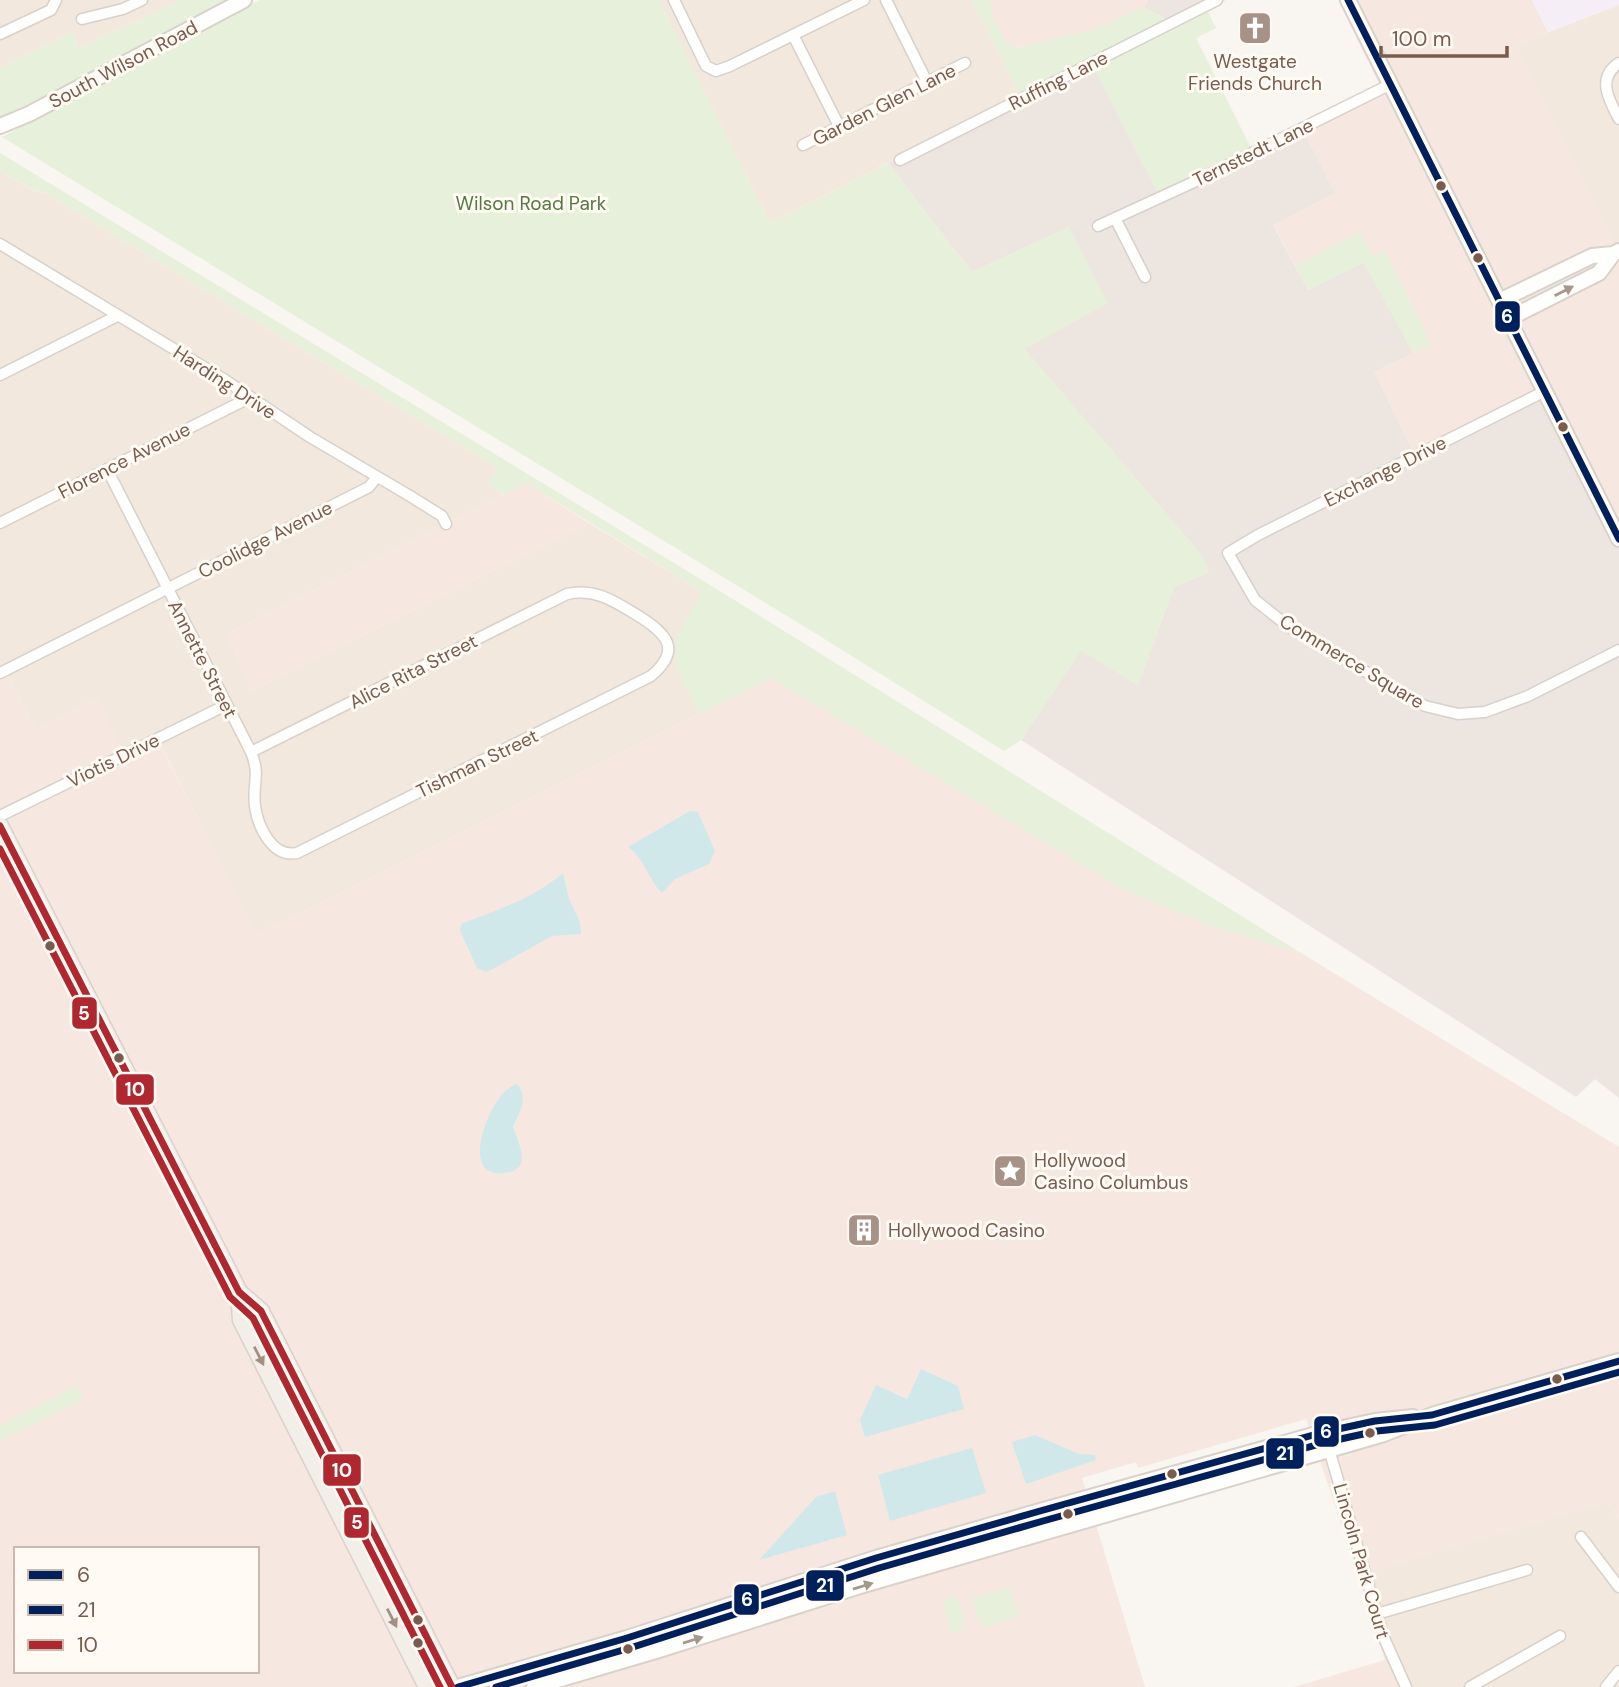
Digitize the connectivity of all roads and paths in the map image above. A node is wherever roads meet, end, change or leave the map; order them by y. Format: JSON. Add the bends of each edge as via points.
{"nodes":[{"id":1,"x":56,"y":0,"type":"edge"},
{"id":2,"x":142,"y":0,"type":"edge"},
{"id":3,"x":244,"y":0,"type":"edge"},
{"id":4,"x":674,"y":0,"type":"edge"},
{"id":5,"x":864,"y":0,"type":"edge"},
{"id":6,"x":886,"y":0,"type":"edge"},
{"id":7,"x":1217,"y":0,"type":"edge"},
{"id":8,"x":1348,"y":0,"type":"edge"},
{"id":9,"x":121,"y":4,"type":"edge"},
{"id":10,"x":82,"y":19,"type":"dead end"},
{"id":11,"x":0,"y":34,"type":"edge"},
{"id":12,"x":793,"y":35,"type":"junction"},
{"id":13,"x":965,"y":63,"type":"dead end"},
{"id":14,"x":1619,"y":63,"type":"edge"},
{"id":15,"x":927,"y":82,"type":"junction"},
{"id":16,"x":1391,"y":84,"type":"junction"},
{"id":17,"x":1619,"y":119,"type":"edge"},
{"id":18,"x":0,"y":125,"type":"edge"},
{"id":19,"x":839,"y":126,"type":"junction"},
{"id":20,"x":803,"y":145,"type":"dead end"},
{"id":21,"x":900,"y":160,"type":"dead end"},
{"id":22,"x":1115,"y":218,"type":"junction"},
{"id":23,"x":1098,"y":226,"type":"dead end"},
{"id":24,"x":0,"y":244,"type":"edge"},
{"id":25,"x":1616,"y":253,"type":"edge"},
{"id":26,"x":1145,"y":277,"type":"dead end"},
{"id":27,"x":1499,"y":301,"type":"junction"},
{"id":28,"x":117,"y":316,"type":"junction"},
{"id":29,"x":1508,"y":319,"type":"junction"},
{"id":30,"x":0,"y":375,"type":"edge"},
{"id":31,"x":1545,"y":391,"type":"junction"},
{"id":32,"x":249,"y":398,"type":"junction"},
{"id":33,"x":107,"y":469,"type":"junction"},
{"id":34,"x":377,"y":477,"type":"junction"},
{"id":35,"x":0,"y":523,"type":"edge"},
{"id":36,"x":446,"y":524,"type":"dead end"},
{"id":37,"x":1619,"y":539,"type":"edge"},
{"id":38,"x":1228,"y":553,"type":"joint"},
{"id":39,"x":167,"y":588,"type":"junction"},
{"id":40,"x":1619,"y":650,"type":"edge"},
{"id":41,"x":668,"y":657,"type":"joint"},
{"id":42,"x":0,"y":673,"type":"edge"},
{"id":43,"x":225,"y":703,"type":"junction"},
{"id":44,"x":251,"y":752,"type":"junction"},
{"id":45,"x":0,"y":816,"type":"edge"},
{"id":46,"x":0,"y":826,"type":"edge"},
{"id":47,"x":279,"y":853,"type":"joint"},
{"id":48,"x":239,"y":1292,"type":"junction"},
{"id":49,"x":1619,"y":1361,"type":"edge"},
{"id":50,"x":1432,"y":1415,"type":"junction"},
{"id":51,"x":1324,"y":1432,"type":"junction"},
{"id":52,"x":1329,"y":1449,"type":"junction"},
{"id":53,"x":1144,"y":1482,"type":"junction"},
{"id":54,"x":1581,"y":1537,"type":"dead end"},
{"id":55,"x":1014,"y":1541,"type":"junction"},
{"id":56,"x":1527,"y":1570,"type":"dead end"},
{"id":57,"x":1619,"y":1587,"type":"edge"},
{"id":58,"x":1377,"y":1614,"type":"junction"},
{"id":59,"x":1560,"y":1636,"type":"dead end"},
{"id":60,"x":1619,"y":1671,"type":"edge"},
{"id":61,"x":427,"y":1687,"type":"edge"},
{"id":62,"x":452,"y":1687,"type":"edge"},
{"id":63,"x":458,"y":1687,"type":"edge"},
{"id":64,"x":534,"y":1687,"type":"edge"},
{"id":65,"x":1406,"y":1687,"type":"edge"},
{"id":66,"x":1470,"y":1687,"type":"edge"},
{"id":67,"x":1605,"y":1687,"type":"edge"}],
"edges":[{"from":1,"to":11,"type":"street","via":[[51,10]]},
{"from":2,"to":9,"type":"street"},
{"from":3,"to":18,"type":"main road","name":"South Wilson Road"},
{"from":4,"to":12,"type":"street","via":[[706,66],[716,71]]},
{"from":5,"to":12,"type":"street"},
{"from":6,"to":15,"type":"street"},
{"from":7,"to":21,"type":"street","name":"Ruffing Lane"},
{"from":8,"to":16,"type":"main road"},
{"from":9,"to":10,"type":"street"},
{"from":12,"to":19,"type":"street"},
{"from":13,"to":15,"type":"street","name":"Garden Glen Lane"},
{"from":14,"to":17,"type":"street","via":[[1607,76],[1605,88]]},
{"from":15,"to":19,"type":"street","name":"Garden Glen Lane"},
{"from":16,"to":22,"type":"street","name":"Ternstedt Lane"},
{"from":16,"to":27,"type":"main road"},
{"from":19,"to":20,"type":"street","name":"Garden Glen Lane"},
{"from":22,"to":23,"type":"street","name":"Ternstedt Lane"},
{"from":22,"to":26,"type":"street"},
{"from":24,"to":28,"type":"street","name":"Harding Drive"},
{"from":25,"to":27,"type":"main road","via":[[1592,256]]},
{"from":29,"to":25,"type":"main road","one_way":true,"via":[[1599,273]]},
{"from":27,"to":29,"type":"main road"},
{"from":28,"to":30,"type":"street"},
{"from":28,"to":32,"type":"street","name":"Harding Drive"},
{"from":29,"to":31,"type":"main road"},
{"from":31,"to":37,"type":"main road"},
{"from":31,"to":38,"type":"street","name":"Exchange Drive"},
{"from":32,"to":33,"type":"street","name":"Florence Avenue"},
{"from":32,"to":34,"type":"street","name":"Harding Drive"},
{"from":33,"to":35,"type":"street","name":"Florence Avenue"},
{"from":33,"to":39,"type":"street","name":"Annette Street"},
{"from":34,"to":36,"type":"street","name":"Harding Drive","via":[[442,516]]},
{"from":34,"to":39,"type":"street","name":"Coolidge Avenue","via":[[369,487]]},
{"from":38,"to":40,"type":"street","name":"Commerce Square","via":[[1255,600],[1264,607],[1425,706],[1458,714],[1485,712],[1528,696]]},
{"from":39,"to":42,"type":"street","name":"Coolidge Avenue"},
{"from":39,"to":43,"type":"street","name":"Annette Street"},
{"from":41,"to":44,"type":"street","name":"Alice Rita Street","via":[[667,641],[656,626],[612,599],[577,592]]},
{"from":41,"to":47,"type":"street","name":"Tishman Street","via":[[651,676],[297,853]]},
{"from":43,"to":44,"type":"street","name":"Annette Street"},
{"from":43,"to":45,"type":"street","name":"Viotis Drive"},
{"from":44,"to":47,"type":"street","name":"Annette Street","via":[[257,772],[255,808]]},
{"from":46,"to":48,"type":"main road"},
{"from":48,"to":61,"type":"main road","one_way":true,"via":[[242,1320]]},
{"from":48,"to":62,"type":"main road","via":[[261,1311]]},
{"from":49,"to":50,"type":"main road"},
{"from":50,"to":51,"type":"main road","via":[[1375,1420]]},
{"from":50,"to":52,"type":"main road"},
{"from":51,"to":52,"type":"street","name":"Lincoln Park Court"},
{"from":51,"to":53,"type":"main road"},
{"from":52,"to":55,"type":"main road"},
{"from":52,"to":58,"type":"street","name":"Lincoln Park Court"},
{"from":53,"to":55,"type":"main road","via":[[1095,1507],[1025,1530]]},
{"from":53,"to":63,"type":"main road","via":[[876,1558]]},
{"from":54,"to":57,"type":"street"},
{"from":64,"to":55,"type":"main road","one_way":true},
{"from":56,"to":58,"type":"street"},
{"from":58,"to":65,"type":"street","name":"Lincoln Park Court"},
{"from":59,"to":66,"type":"street"},
{"from":60,"to":67,"type":"street"}]}
